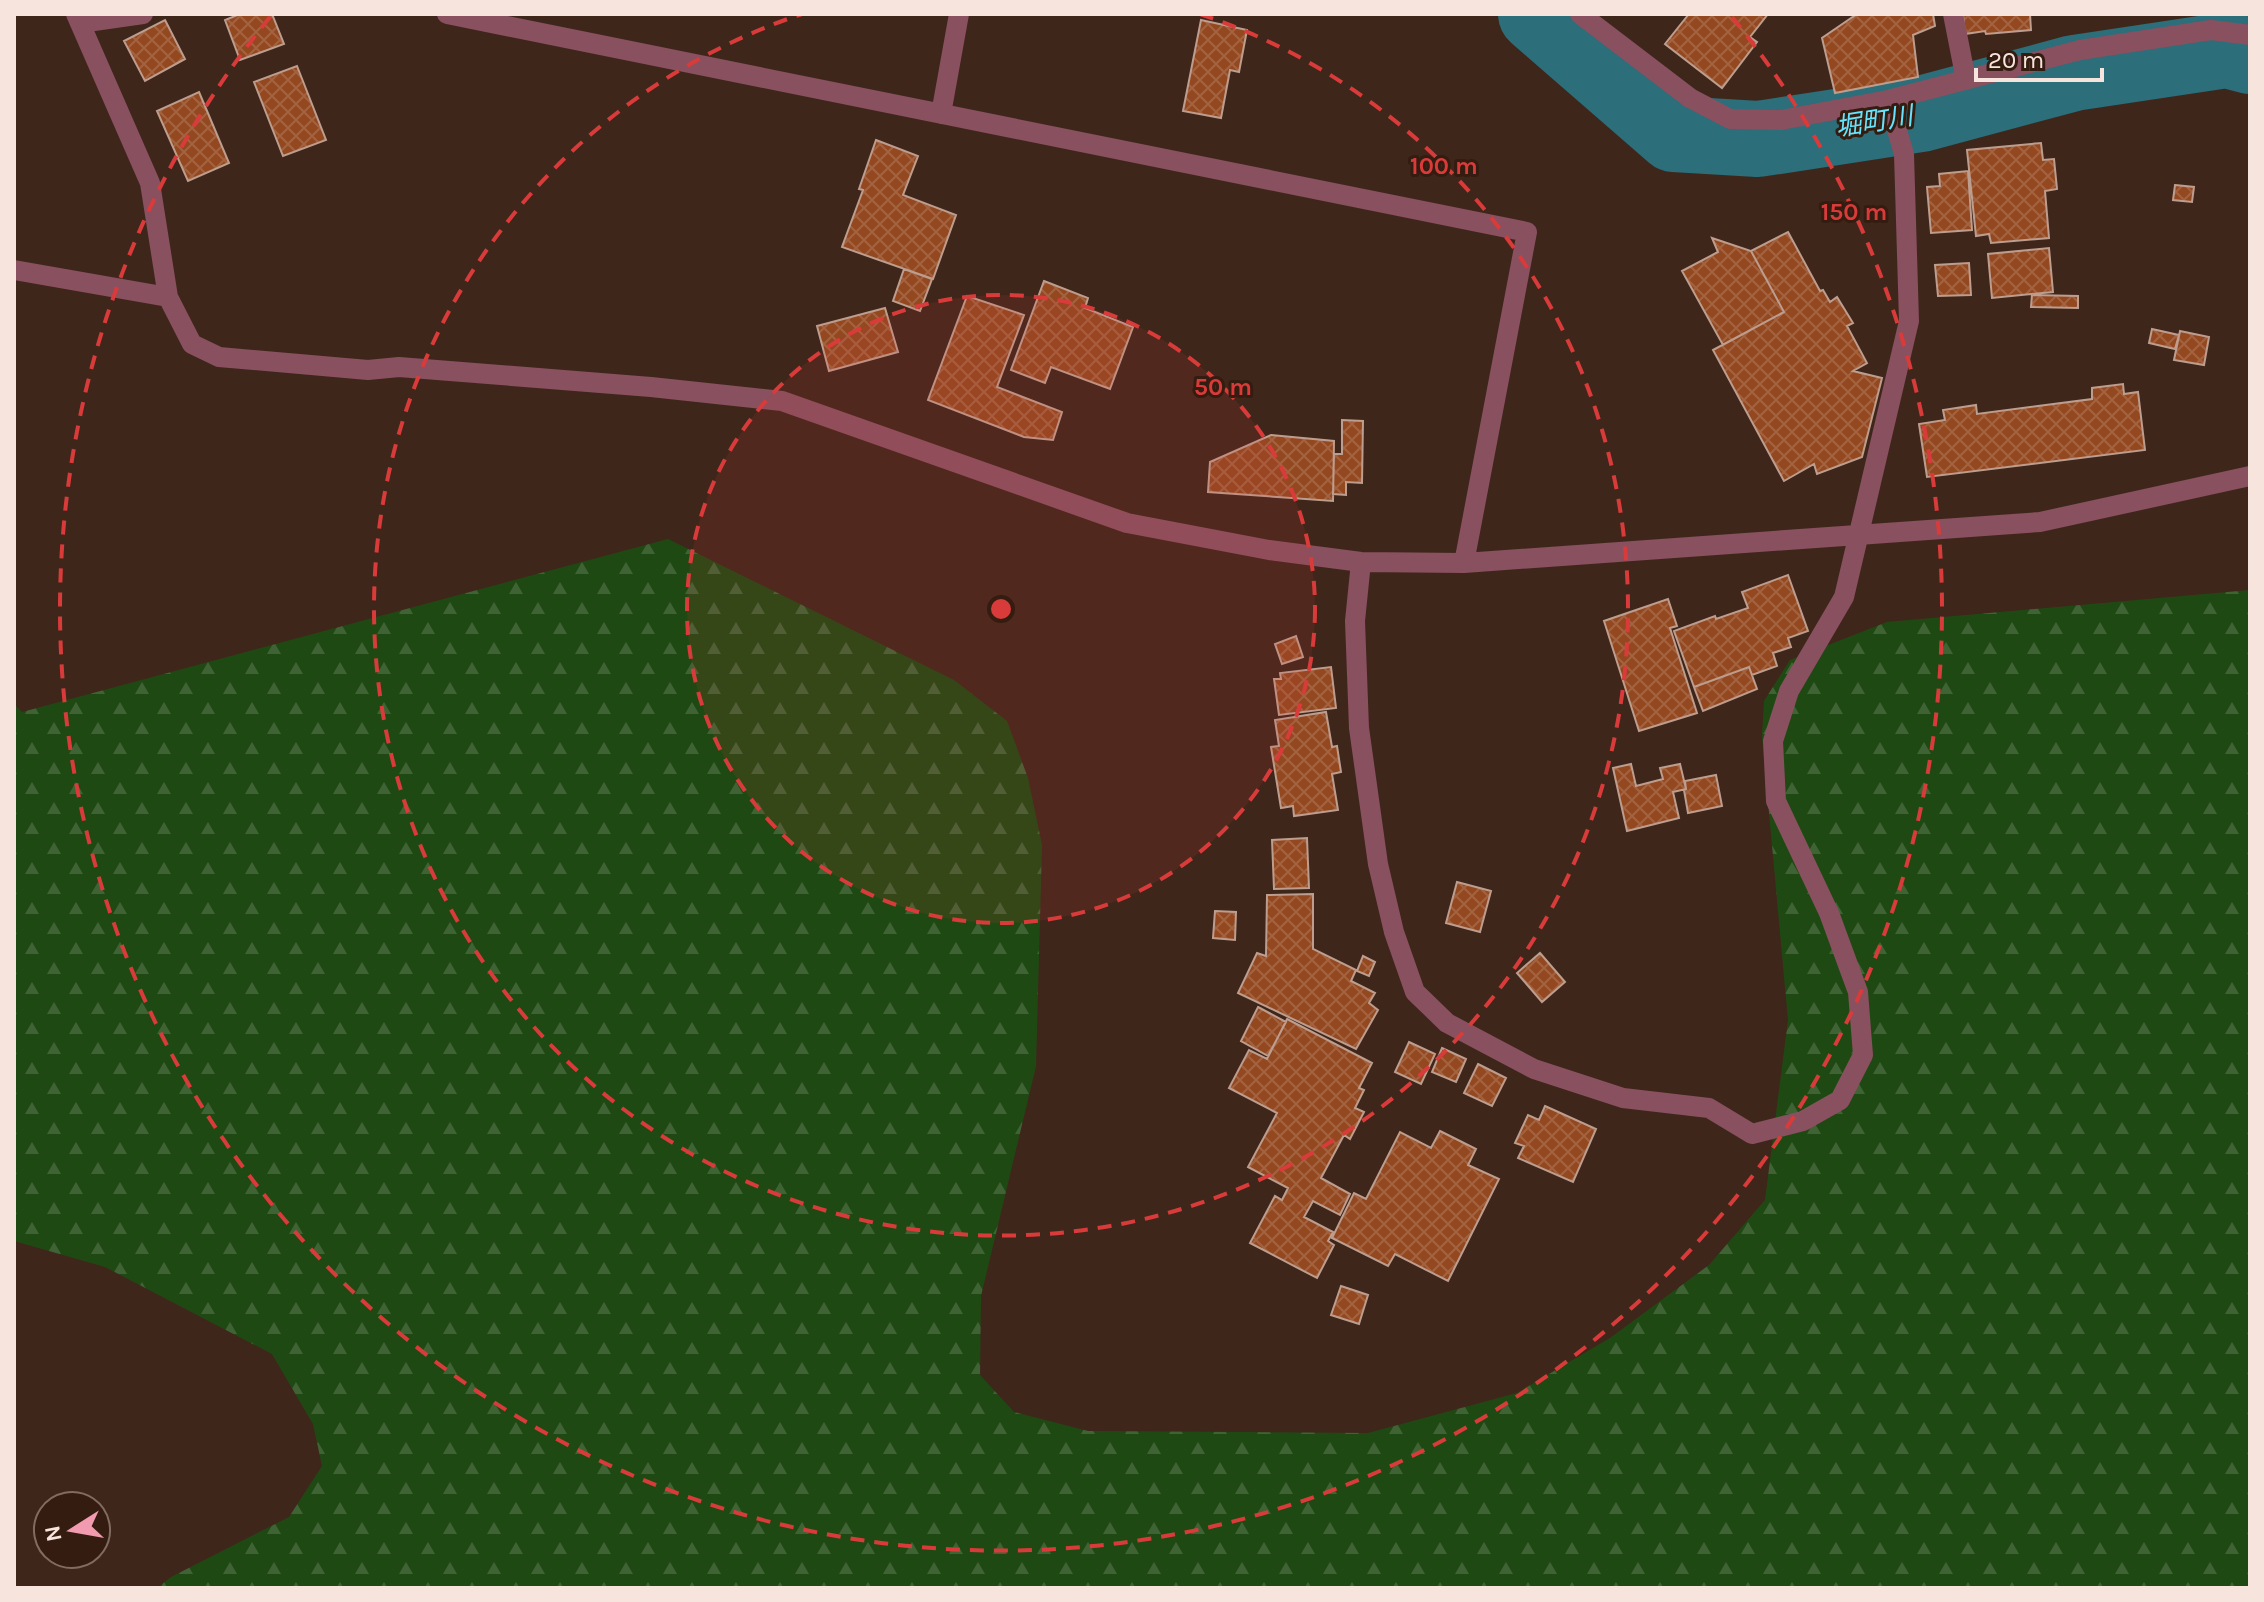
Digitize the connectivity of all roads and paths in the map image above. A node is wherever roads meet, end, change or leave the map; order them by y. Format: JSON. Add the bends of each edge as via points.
{"nodes":[{"id":1,"x":143,"y":14,"type":"edge"},
{"id":2,"x":447,"y":14,"type":"edge"},
{"id":3,"x":959,"y":14,"type":"edge"},
{"id":4,"x":1580,"y":14,"type":"edge"},
{"id":5,"x":1953,"y":14,"type":"edge"},
{"id":6,"x":78,"y":19,"type":"edge"},
{"id":7,"x":2250,"y":35,"type":"edge"},
{"id":8,"x":1966,"y":80,"type":"junction"},
{"id":9,"x":1888,"y":100,"type":"junction"},
{"id":10,"x":941,"y":114,"type":"junction"},
{"id":11,"x":14,"y":270,"type":"edge"},
{"id":12,"x":168,"y":297,"type":"junction"},
{"id":13,"x":2250,"y":476,"type":"edge"},
{"id":14,"x":1857,"y":536,"type":"junction"},
{"id":15,"x":1361,"y":562,"type":"junction"},
{"id":16,"x":1464,"y":563,"type":"junction"}],
"edges":[{"from":1,"to":6,"type":"street"},
{"from":2,"to":10,"type":"street"},
{"from":3,"to":10,"type":"street"},
{"from":4,"to":9,"type":"street","via":[[1690,98],[1730,119],[1781,120]]},
{"from":5,"to":8,"type":"street"},
{"from":6,"to":12,"type":"street","via":[[150,183]]},
{"from":7,"to":8,"type":"street","via":[[2211,30],[2109,45]]},
{"from":8,"to":9,"type":"street"},
{"from":9,"to":14,"type":"street","via":[[1904,154],[1909,321]]},
{"from":10,"to":16,"type":"street","via":[[1527,232]]},
{"from":11,"to":12,"type":"street"},
{"from":12,"to":15,"type":"street","via":[[192,344],[219,357],[368,370],[399,367],[782,401],[1127,523]]},
{"from":13,"to":14,"type":"street","via":[[2040,522]]},
{"from":14,"to":15,"type":"street","via":[[1844,597],[1789,691],[1773,741],[1776,801],[1829,913],[1858,992],[1863,1055],[1840,1100],[1803,1121],[1752,1134],[1709,1108],[1623,1098],[1534,1069],[1447,1023],[1415,992],[1378,864],[1359,728],[1355,621]]},
{"from":14,"to":16,"type":"street"},
{"from":15,"to":16,"type":"street"}]}
